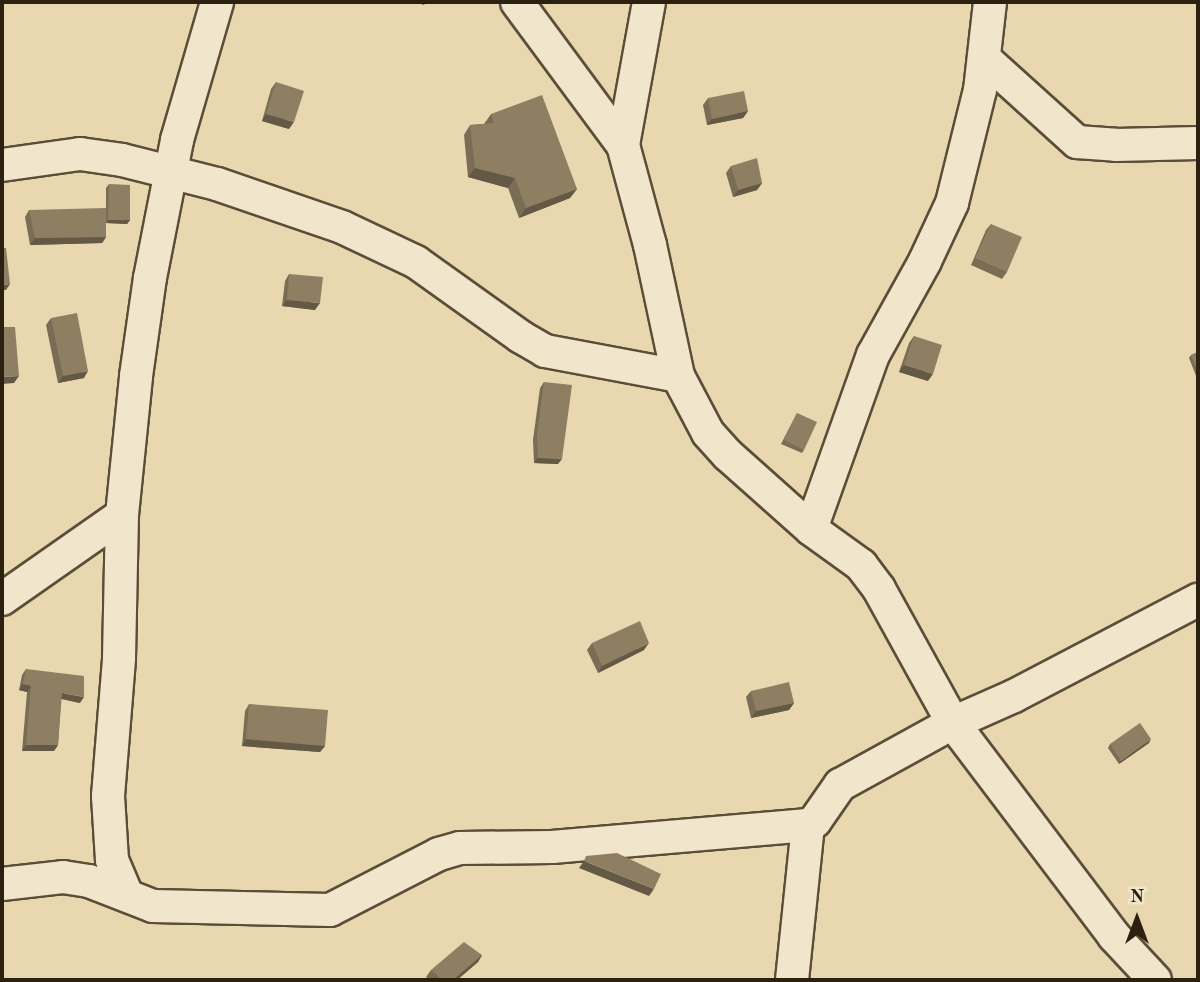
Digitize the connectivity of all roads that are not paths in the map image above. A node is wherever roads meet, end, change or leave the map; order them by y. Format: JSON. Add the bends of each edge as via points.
{"nodes":[{"id":1,"x":217,"y":2,"type":"edge"},
{"id":2,"x":517,"y":2,"type":"edge"},
{"id":3,"x":649,"y":2,"type":"edge"},
{"id":4,"x":990,"y":2,"type":"edge"},
{"id":5,"x":985,"y":59,"type":"junction"},
{"id":6,"x":1198,"y":142,"type":"edge"},
{"id":7,"x":623,"y":145,"type":"junction"},
{"id":8,"x":2,"y":164,"type":"edge"},
{"id":9,"x":170,"y":171,"type":"junction"},
{"id":10,"x":678,"y":376,"type":"junction"},
{"id":11,"x":122,"y":515,"type":"junction"},
{"id":12,"x":811,"y":529,"type":"junction"},
{"id":13,"x":2,"y":599,"type":"edge"},
{"id":14,"x":1196,"y":605,"type":"edge"},
{"id":15,"x":953,"y":723,"type":"junction"},
{"id":16,"x":808,"y":825,"type":"junction"},
{"id":17,"x":2,"y":884,"type":"edge"},
{"id":18,"x":126,"y":893,"type":"junction"},
{"id":19,"x":792,"y":980,"type":"edge"},
{"id":20,"x":1155,"y":980,"type":"edge"}],
"edges":[{"from":1,"to":9,"type":"street"},
{"from":2,"to":7,"type":"street"},
{"from":3,"to":7,"type":"street"},
{"from":4,"to":5,"type":"street"},
{"from":5,"to":6,"type":"street","via":[[1077,142]]},
{"from":5,"to":12,"type":"street","via":[[952,203],[873,355]]},
{"from":7,"to":10,"type":"street"},
{"from":8,"to":9,"type":"street","via":[[80,153]]},
{"from":9,"to":10,"type":"street","via":[[331,223],[416,262],[545,351]]},
{"from":9,"to":11,"type":"street","via":[[136,376]]},
{"from":10,"to":12,"type":"street","via":[[709,433],[728,455]]},
{"from":11,"to":13,"type":"street"},
{"from":11,"to":18,"type":"street","via":[[119,658],[108,796],[112,860]]},
{"from":12,"to":15,"type":"street","via":[[861,565],[879,589]]},
{"from":14,"to":15,"type":"street"},
{"from":15,"to":16,"type":"street","via":[[840,785]]},
{"from":15,"to":20,"type":"street","via":[[1114,936]]},
{"from":16,"to":18,"type":"street","via":[[552,846],[460,848],[439,854],[330,911],[169,908]]},
{"from":16,"to":19,"type":"street"},
{"from":17,"to":18,"type":"street","via":[[63,877]]}]}
